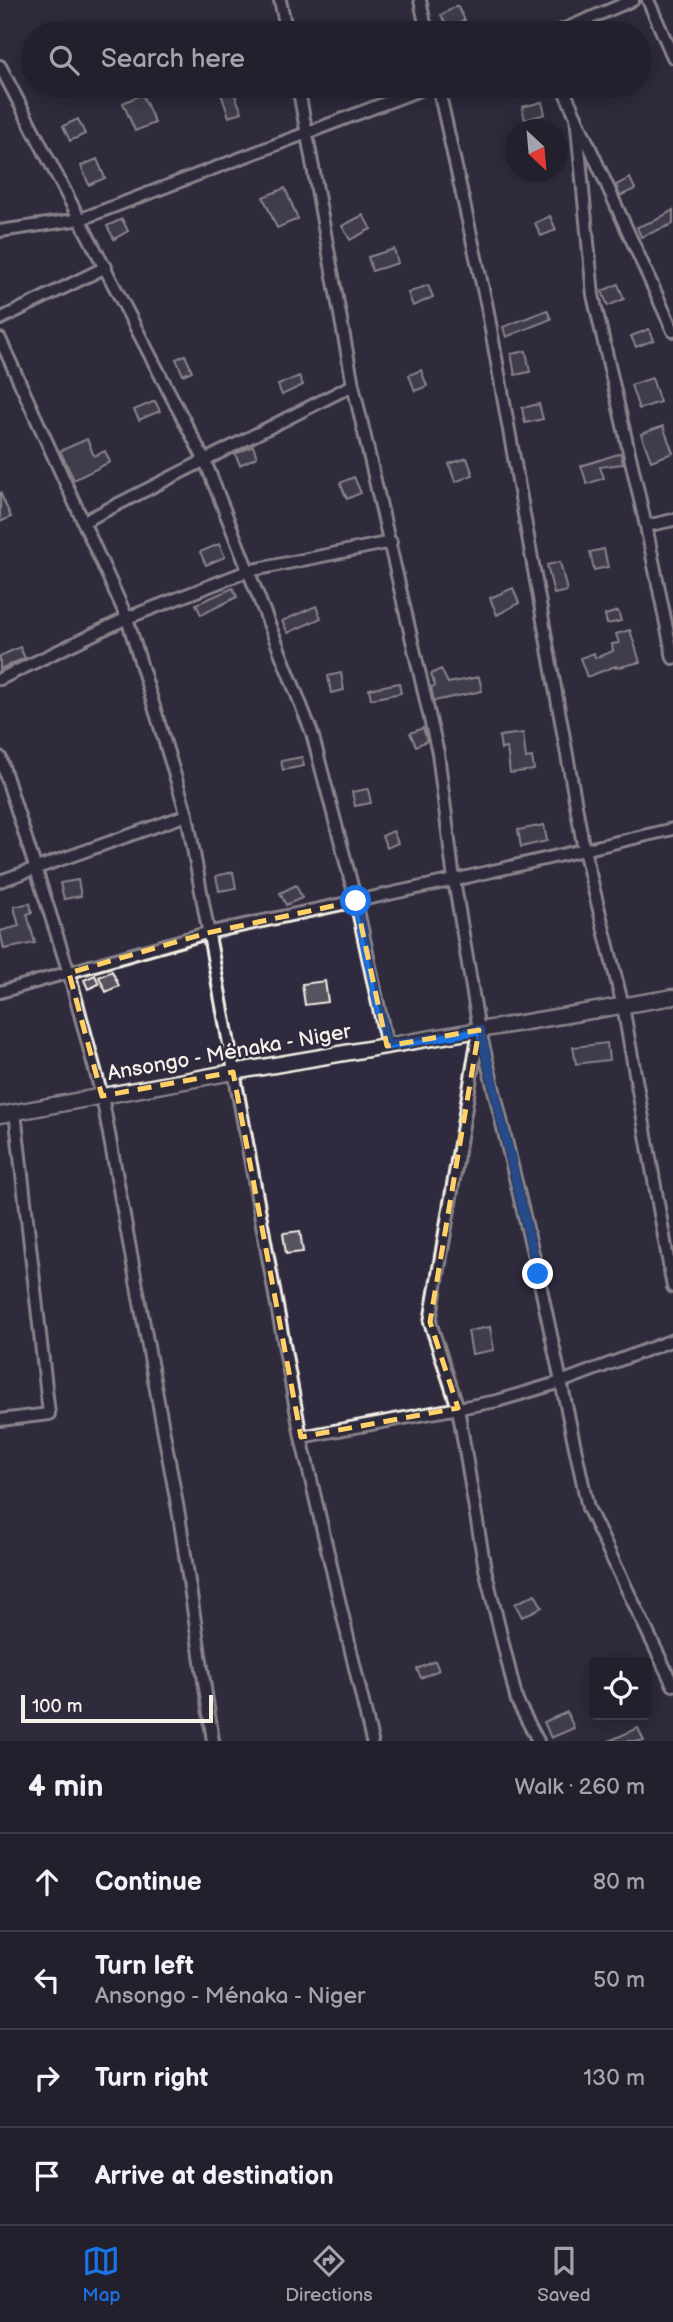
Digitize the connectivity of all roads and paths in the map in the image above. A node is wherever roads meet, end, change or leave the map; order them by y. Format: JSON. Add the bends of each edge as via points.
{"nodes":[{"id":1,"x":280,"y":0,"type":"edge"},
{"id":2,"x":420,"y":0,"type":"edge"},
{"id":3,"x":633,"y":0,"type":"edge"},
{"id":4,"x":648,"y":0,"type":"edge"},
{"id":5,"x":284,"y":21,"type":"edge"},
{"id":6,"x":424,"y":21,"type":"edge"},
{"id":7,"x":583,"y":21,"type":"edge"},
{"id":8,"x":673,"y":57,"type":"edge"},
{"id":9,"x":0,"y":66,"type":"edge"},
{"id":10,"x":300,"y":98,"type":"edge"},
{"id":11,"x":400,"y":98,"type":"edge"},
{"id":12,"x":442,"y":98,"type":"edge"},
{"id":13,"x":568,"y":98,"type":"edge"},
{"id":14,"x":576,"y":116,"type":"junction"},
{"id":15,"x":308,"y":134,"type":"junction"},
{"id":16,"x":81,"y":219,"type":"junction"},
{"id":17,"x":0,"y":231,"type":"edge"},
{"id":18,"x":106,"y":267,"type":"junction"},
{"id":19,"x":0,"y":319,"type":"edge"},
{"id":20,"x":673,"y":331,"type":"edge"},
{"id":21,"x":0,"y":339,"type":"edge"},
{"id":22,"x":354,"y":385,"type":"junction"},
{"id":23,"x":205,"y":461,"type":"junction"},
{"id":24,"x":673,"y":520,"type":"edge"},
{"id":25,"x":83,"y":522,"type":"junction"},
{"id":26,"x":646,"y":526,"type":"junction"},
{"id":27,"x":391,"y":542,"type":"junction"},
{"id":28,"x":248,"y":571,"type":"junction"},
{"id":29,"x":127,"y":618,"type":"junction"},
{"id":30,"x":673,"y":657,"type":"edge"},
{"id":31,"x":0,"y":679,"type":"edge"},
{"id":32,"x":0,"y":757,"type":"edge"},
{"id":33,"x":187,"y":815,"type":"junction"},
{"id":34,"x":673,"y":829,"type":"edge"},
{"id":35,"x":584,"y":850,"type":"junction"},
{"id":36,"x":36,"y":868,"type":"junction"},
{"id":37,"x":454,"y":880,"type":"junction"},
{"id":38,"x":0,"y":881,"type":"edge"},
{"id":39,"x":356,"y":901,"type":"junction"},
{"id":40,"x":207,"y":933,"type":"junction"},
{"id":41,"x":69,"y":973,"type":"junction"},
{"id":42,"x":0,"y":992,"type":"edge"},
{"id":43,"x":673,"y":997,"type":"edge"},
{"id":44,"x":623,"y":1006,"type":"junction"},
{"id":45,"x":480,"y":1030,"type":"junction"},
{"id":46,"x":387,"y":1046,"type":"junction"},
{"id":47,"x":233,"y":1072,"type":"junction"},
{"id":48,"x":103,"y":1096,"type":"junction"},
{"id":49,"x":15,"y":1112,"type":"junction"},
{"id":50,"x":0,"y":1115,"type":"edge"},
{"id":51,"x":673,"y":1287,"type":"edge"},
{"id":52,"x":673,"y":1340,"type":"edge"},
{"id":53,"x":561,"y":1382,"type":"junction"},
{"id":54,"x":458,"y":1408,"type":"junction"},
{"id":55,"x":0,"y":1420,"type":"edge"},
{"id":56,"x":300,"y":1437,"type":"junction"},
{"id":57,"x":673,"y":1685,"type":"edge"},
{"id":58,"x":213,"y":1741,"type":"edge"},
{"id":59,"x":372,"y":1741,"type":"edge"},
{"id":60,"x":538,"y":1741,"type":"edge"}],
"edges":[{"from":1,"to":5,"type":"street"},
{"from":2,"to":6,"type":"street"},
{"from":3,"to":7,"type":"street"},
{"from":4,"to":8,"type":"street"},
{"from":9,"to":16,"type":"street"},
{"from":10,"to":15,"type":"street"},
{"from":11,"to":15,"type":"street"},
{"from":12,"to":35,"type":"street","via":[[488,307]]},
{"from":13,"to":14,"type":"street"},
{"from":14,"to":20,"type":"street"},
{"from":14,"to":26,"type":"street","via":[[593,295]]},
{"from":15,"to":16,"type":"street"},
{"from":15,"to":22,"type":"street"},
{"from":16,"to":17,"type":"street"},
{"from":16,"to":18,"type":"street"},
{"from":18,"to":19,"type":"street"},
{"from":18,"to":23,"type":"street"},
{"from":21,"to":25,"type":"street"},
{"from":22,"to":23,"type":"street"},
{"from":22,"to":27,"type":"street"},
{"from":23,"to":25,"type":"street"},
{"from":23,"to":28,"type":"street"},
{"from":24,"to":26,"type":"street"},
{"from":25,"to":29,"type":"street"},
{"from":26,"to":30,"type":"street"},
{"from":27,"to":28,"type":"street"},
{"from":27,"to":37,"type":"street","via":[[438,753]]},
{"from":28,"to":29,"type":"street"},
{"from":28,"to":39,"type":"street","via":[[312,733]]},
{"from":29,"to":31,"type":"street"},
{"from":29,"to":33,"type":"street"},
{"from":32,"to":36,"type":"street"},
{"from":33,"to":36,"type":"street"},
{"from":33,"to":40,"type":"street"},
{"from":34,"to":35,"type":"street"},
{"from":35,"to":37,"type":"street"},
{"from":35,"to":44,"type":"street"},
{"from":36,"to":38,"type":"street"},
{"from":36,"to":41,"type":"street"},
{"from":37,"to":39,"type":"street"},
{"from":37,"to":45,"type":"street"},
{"from":39,"to":40,"type":"street"},
{"from":39,"to":46,"type":"street"},
{"from":40,"to":41,"type":"street"},
{"from":40,"to":47,"type":"street"},
{"from":41,"to":42,"type":"street"},
{"from":41,"to":48,"type":"street"},
{"from":43,"to":44,"type":"main road","name":"Ansongo - Ménaka - Niger"},
{"from":44,"to":45,"type":"main road","name":"Ansongo - Ménaka - Niger"},
{"from":44,"to":51,"type":"street"},
{"from":45,"to":46,"type":"main road","name":"Ansongo - Ménaka - Niger"},
{"from":45,"to":53,"type":"street"},
{"from":45,"to":54,"type":"street","via":[[430,1322]]},
{"from":46,"to":47,"type":"main road","name":"Ansongo - Ménaka - Niger"},
{"from":47,"to":48,"type":"main road","name":"Ansongo - Ménaka - Niger"},
{"from":47,"to":56,"type":"street"},
{"from":48,"to":49,"type":"main road","name":"Ansongo - Ménaka - Niger"},
{"from":48,"to":58,"type":"street","via":[[179,1515]]},
{"from":49,"to":50,"type":"main road","name":"Ansongo - Ménaka - Niger"},
{"from":49,"to":55,"type":"street","via":[[49,1414]]},
{"from":52,"to":53,"type":"street"},
{"from":53,"to":54,"type":"street"},
{"from":53,"to":57,"type":"street","via":[[588,1508]]},
{"from":54,"to":56,"type":"street"},
{"from":54,"to":60,"type":"street","via":[[485,1569],[517,1701]]},
{"from":56,"to":59,"type":"street"}]}
